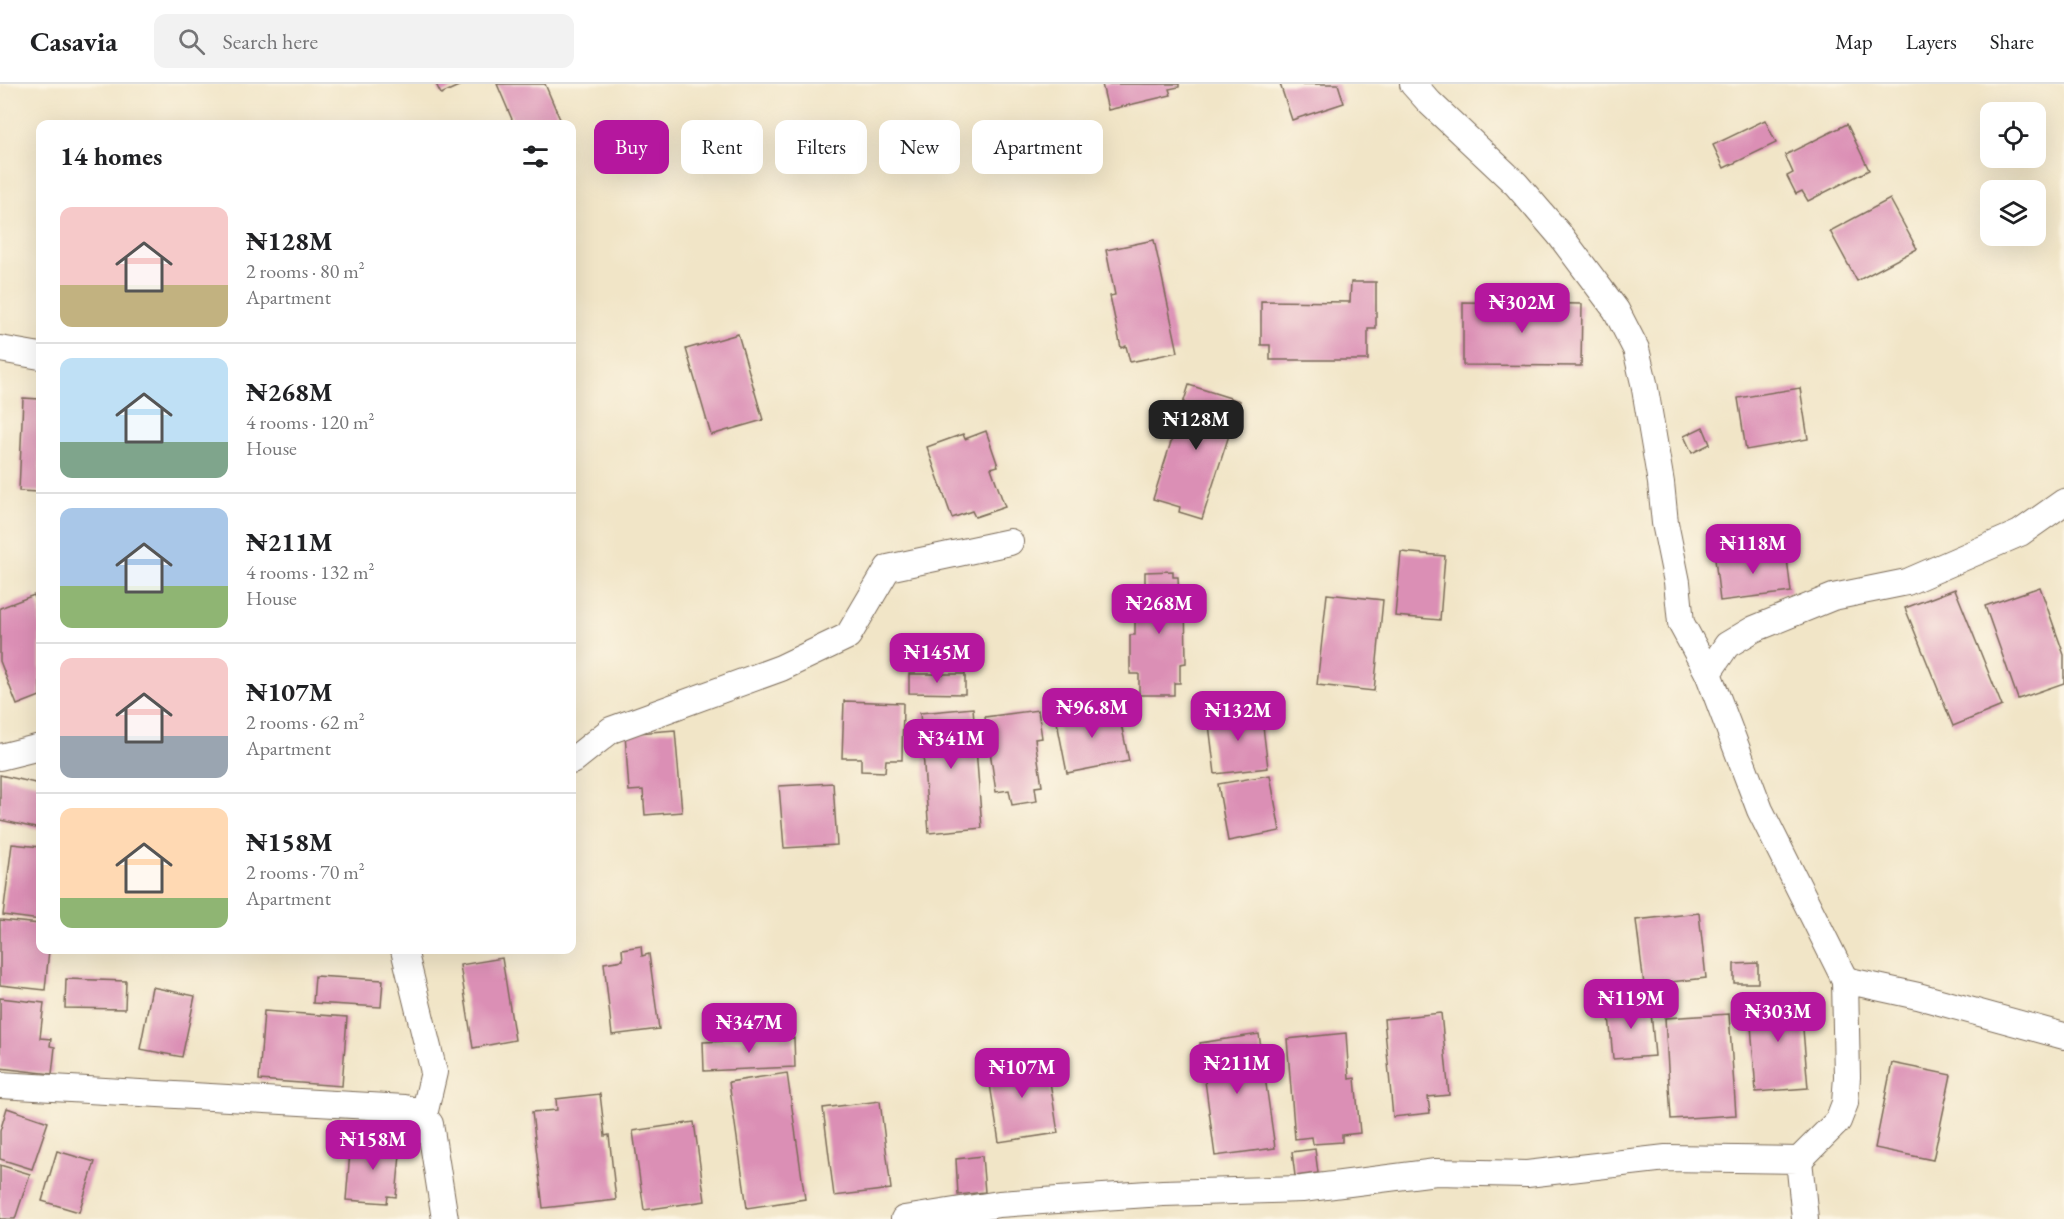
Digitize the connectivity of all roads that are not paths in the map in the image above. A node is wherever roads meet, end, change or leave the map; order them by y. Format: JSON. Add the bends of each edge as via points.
{"nodes":[{"id":1,"x":1413,"y":84,"type":"edge"},
{"id":2,"x":0,"y":349,"type":"edge"},
{"id":3,"x":36,"y":355,"type":"edge"},
{"id":4,"x":2064,"y":502,"type":"edge"},
{"id":5,"x":1010,"y":542,"type":"dead end"},
{"id":6,"x":1708,"y":673,"type":"junction"},
{"id":7,"x":36,"y":748,"type":"edge"},
{"id":8,"x":0,"y":757,"type":"edge"},
{"id":9,"x":576,"y":758,"type":"edge"},
{"id":10,"x":405,"y":954,"type":"edge"},
{"id":11,"x":1845,"y":980,"type":"junction"},
{"id":12,"x":2064,"y":1036,"type":"edge"},
{"id":13,"x":0,"y":1085,"type":"edge"},
{"id":14,"x":424,"y":1115,"type":"junction"},
{"id":15,"x":1799,"y":1160,"type":"junction"},
{"id":16,"x":1000,"y":1212,"type":"edge"},
{"id":17,"x":445,"y":1219,"type":"edge"},
{"id":18,"x":904,"y":1219,"type":"edge"},
{"id":19,"x":1805,"y":1219,"type":"edge"}],
"edges":[{"from":1,"to":6,"type":"street","via":[[1516,184],[1559,234],[1616,310],[1636,349],[1681,623]]},
{"from":2,"to":3,"type":"street"},
{"from":4,"to":6,"type":"street","via":[[2020,533],[1907,582],[1833,597],[1754,629],[1727,645]]},
{"from":5,"to":9,"type":"street","via":[[888,568],[848,636],[781,668],[611,730]]},
{"from":6,"to":11,"type":"street","via":[[1760,810]]},
{"from":7,"to":8,"type":"street"},
{"from":10,"to":14,"type":"street","via":[[434,1072]]},
{"from":11,"to":12,"type":"street"},
{"from":11,"to":15,"type":"street","via":[[1845,1103],[1838,1120]]},
{"from":13,"to":14,"type":"street","via":[[405,1108]]},
{"from":14,"to":17,"type":"street","via":[[430,1124]]},
{"from":15,"to":16,"type":"street","via":[[1666,1158],[1527,1174],[1436,1172],[1302,1189],[1163,1193]]},
{"from":15,"to":19,"type":"street"},
{"from":16,"to":18,"type":"street"}]}
